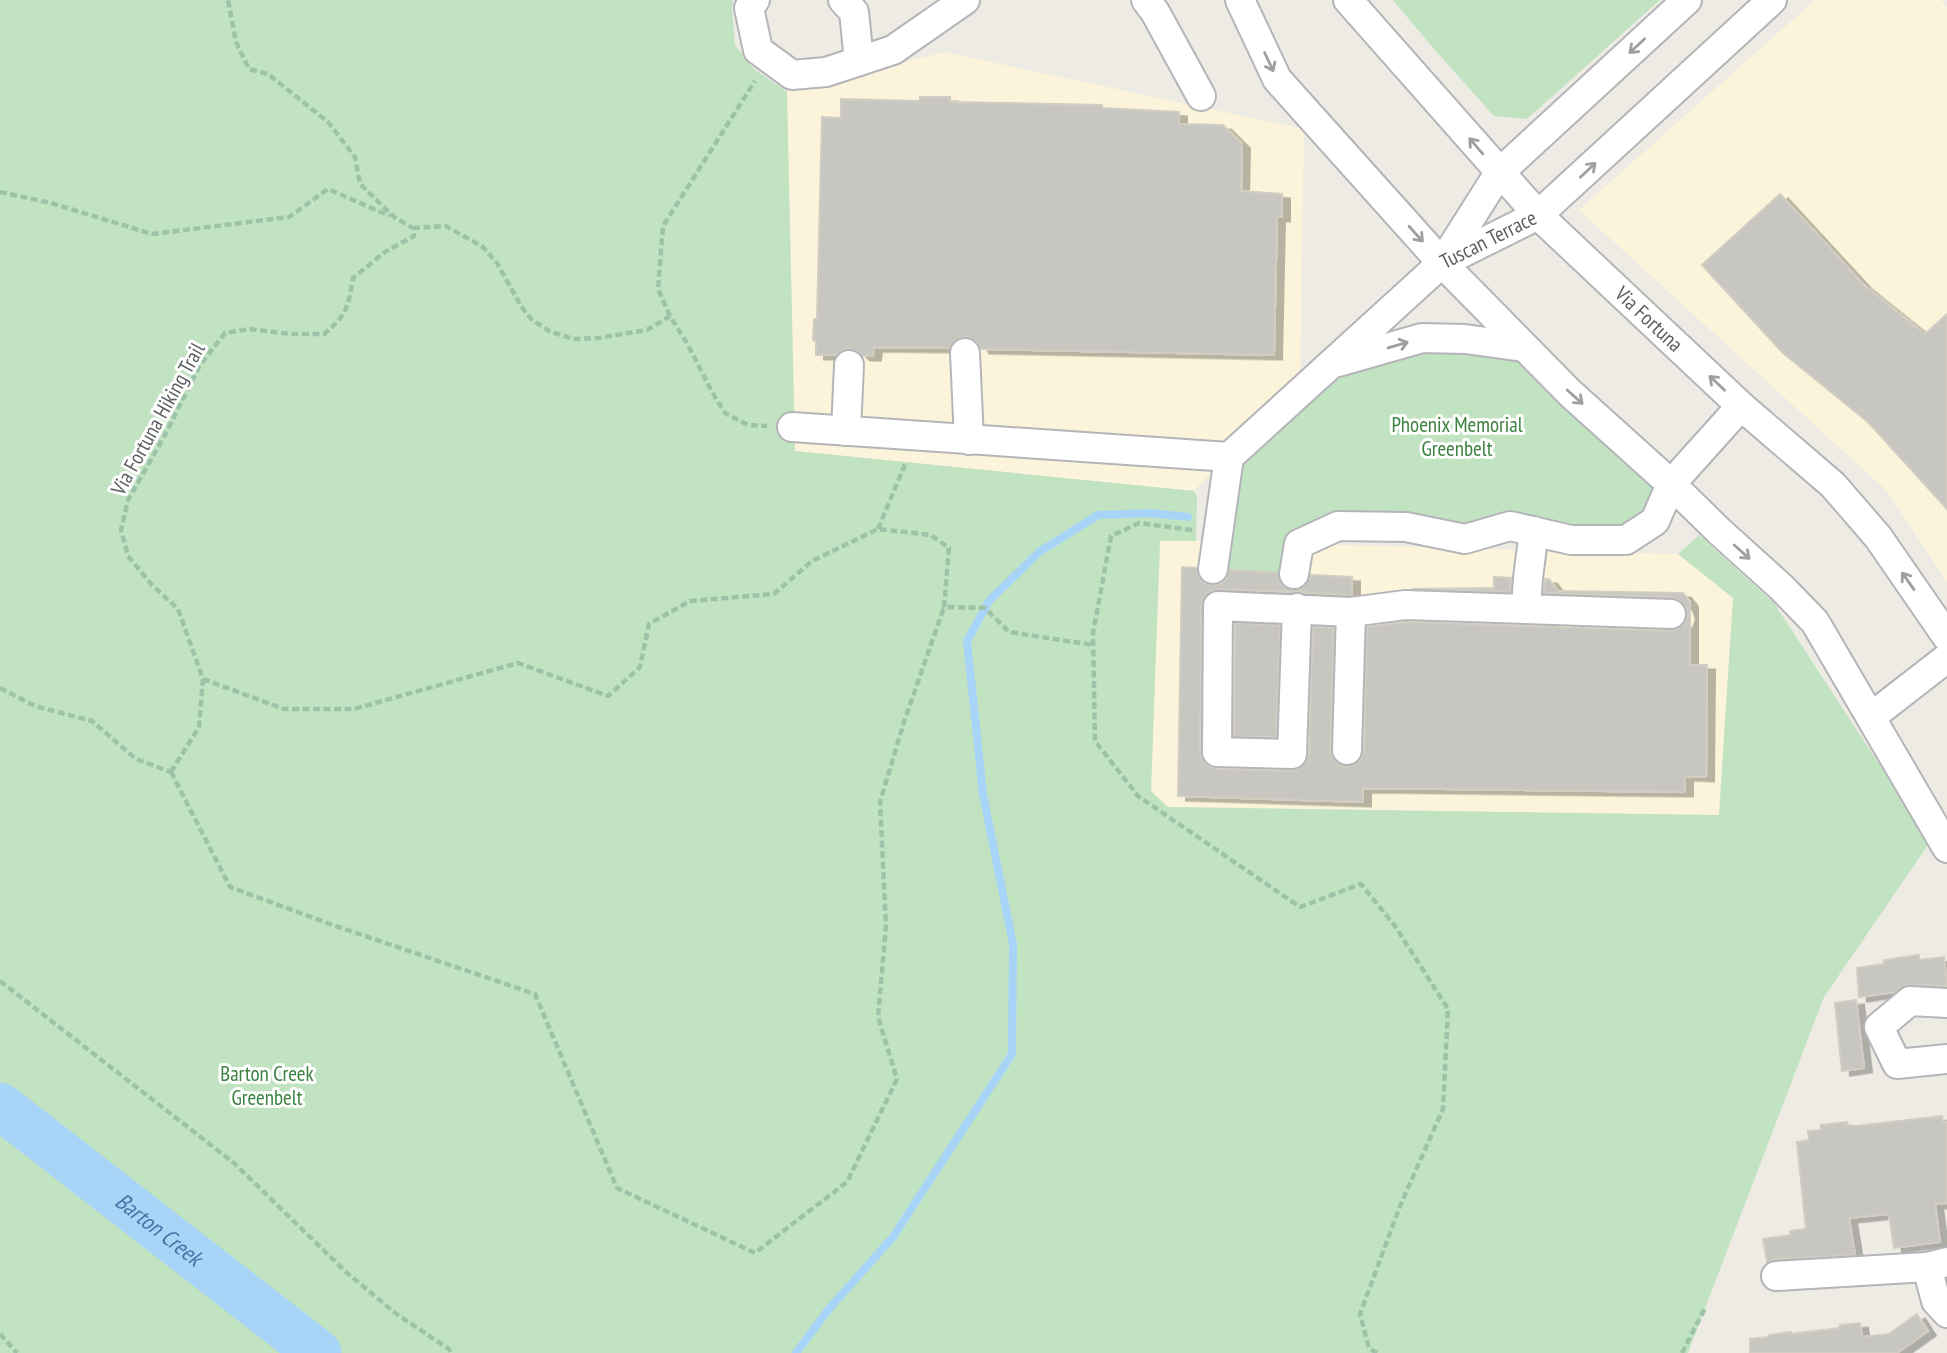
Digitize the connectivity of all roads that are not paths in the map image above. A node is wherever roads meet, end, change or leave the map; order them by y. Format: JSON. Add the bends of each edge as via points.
{"nodes":[{"id":1,"x":755,"y":0,"type":"edge"},
{"id":2,"x":843,"y":0,"type":"edge"},
{"id":3,"x":965,"y":0,"type":"edge"},
{"id":4,"x":1146,"y":0,"type":"edge"},
{"id":5,"x":1240,"y":0,"type":"edge"},
{"id":6,"x":1348,"y":0,"type":"edge"},
{"id":7,"x":1687,"y":0,"type":"edge"},
{"id":8,"x":1772,"y":0,"type":"edge"},
{"id":9,"x":859,"y":61,"type":"junction"},
{"id":10,"x":1201,"y":96,"type":"dead end"},
{"id":11,"x":1499,"y":173,"type":"junction"},
{"id":12,"x":1538,"y":215,"type":"junction"},
{"id":13,"x":1442,"y":263,"type":"junction"},
{"id":14,"x":1523,"y":347,"type":"junction"},
{"id":15,"x":965,"y":353,"type":"dead end"},
{"id":16,"x":1332,"y":364,"type":"junction"},
{"id":17,"x":849,"y":365,"type":"dead end"},
{"id":18,"x":1741,"y":406,"type":"junction"},
{"id":19,"x":792,"y":427,"type":"road end"},
{"id":20,"x":846,"y":431,"type":"junction"},
{"id":21,"x":969,"y":440,"type":"junction"},
{"id":22,"x":1229,"y":457,"type":"junction"},
{"id":23,"x":1671,"y":484,"type":"junction"},
{"id":24,"x":1534,"y":531,"type":"junction"},
{"id":25,"x":1213,"y":569,"type":"dead end"},
{"id":26,"x":1294,"y":574,"type":"dead end"},
{"id":27,"x":1297,"y":608,"type":"junction"},
{"id":28,"x":1526,"y":609,"type":"junction"},
{"id":29,"x":1351,"y":612,"type":"junction"},
{"id":30,"x":1671,"y":614,"type":"dead end"},
{"id":31,"x":1947,"y":637,"type":"edge"},
{"id":32,"x":1947,"y":658,"type":"edge"},
{"id":33,"x":1871,"y":717,"type":"junction"},
{"id":34,"x":1347,"y":750,"type":"dead end"},
{"id":35,"x":1947,"y":848,"type":"edge"},
{"id":36,"x":1947,"y":1003,"type":"edge"},
{"id":37,"x":1947,"y":1059,"type":"edge"},
{"id":38,"x":1937,"y":1264,"type":"edge"},
{"id":39,"x":1776,"y":1276,"type":"dead end"},
{"id":40,"x":1947,"y":1313,"type":"edge"}],
"edges":[{"from":1,"to":9,"type":"street","via":[[749,8],[758,50],[792,75],[826,72]]},
{"from":2,"to":9,"type":"street","via":[[853,12]]},
{"from":3,"to":9,"type":"street","via":[[893,50]]},
{"from":4,"to":10,"type":"street"},
{"from":5,"to":13,"type":"street","one_way":true,"via":[[1277,79]]},
{"from":11,"to":6,"type":"street","name":"Via Fortuna","one_way":true},
{"from":7,"to":11,"type":"street","name":"Tuscan Terrace","one_way":true},
{"from":12,"to":8,"type":"street","name":"Tuscan Terrace","one_way":true},
{"from":11,"to":12,"type":"street","name":"Via Fortuna"},
{"from":11,"to":13,"type":"street","name":"Tuscan Terrace"},
{"from":12,"to":13,"type":"street","name":"Tuscan Terrace"},
{"from":18,"to":12,"type":"street","name":"Via Fortuna","one_way":true},
{"from":13,"to":14,"type":"street"},
{"from":13,"to":16,"type":"street"},
{"from":16,"to":14,"type":"street","one_way":true,"via":[[1422,338]]},
{"from":14,"to":23,"type":"street","one_way":true},
{"from":15,"to":21,"type":"street"},
{"from":16,"to":22,"type":"street"},
{"from":17,"to":20,"type":"street"},
{"from":18,"to":23,"type":"street"},
{"from":31,"to":18,"type":"street","name":"Via Fortuna","one_way":true,"via":[[1878,537],[1833,485]]},
{"from":19,"to":20,"type":"street"},
{"from":20,"to":21,"type":"street"},
{"from":21,"to":22,"type":"street"},
{"from":22,"to":25,"type":"street"},
{"from":23,"to":24,"type":"street","via":[[1656,521],[1626,540],[1571,540]]},
{"from":23,"to":33,"type":"street","one_way":true,"via":[[1815,622]]},
{"from":24,"to":26,"type":"street","via":[[1510,526],[1465,540],[1406,527],[1338,526],[1299,544]]},
{"from":24,"to":28,"type":"street"},
{"from":27,"to":27,"type":"street","via":[[1218,606],[1217,751],[1292,754]]},
{"from":27,"to":29,"type":"street"},
{"from":28,"to":29,"type":"street","via":[[1405,605]]},
{"from":28,"to":30,"type":"street"},
{"from":29,"to":34,"type":"street"},
{"from":32,"to":33,"type":"street"},
{"from":33,"to":35,"type":"street"},
{"from":36,"to":37,"type":"street","via":[[1910,1001],[1879,1027],[1896,1064]]},
{"from":38,"to":39,"type":"street"},
{"from":38,"to":40,"type":"street","via":[[1936,1301]]}]}
